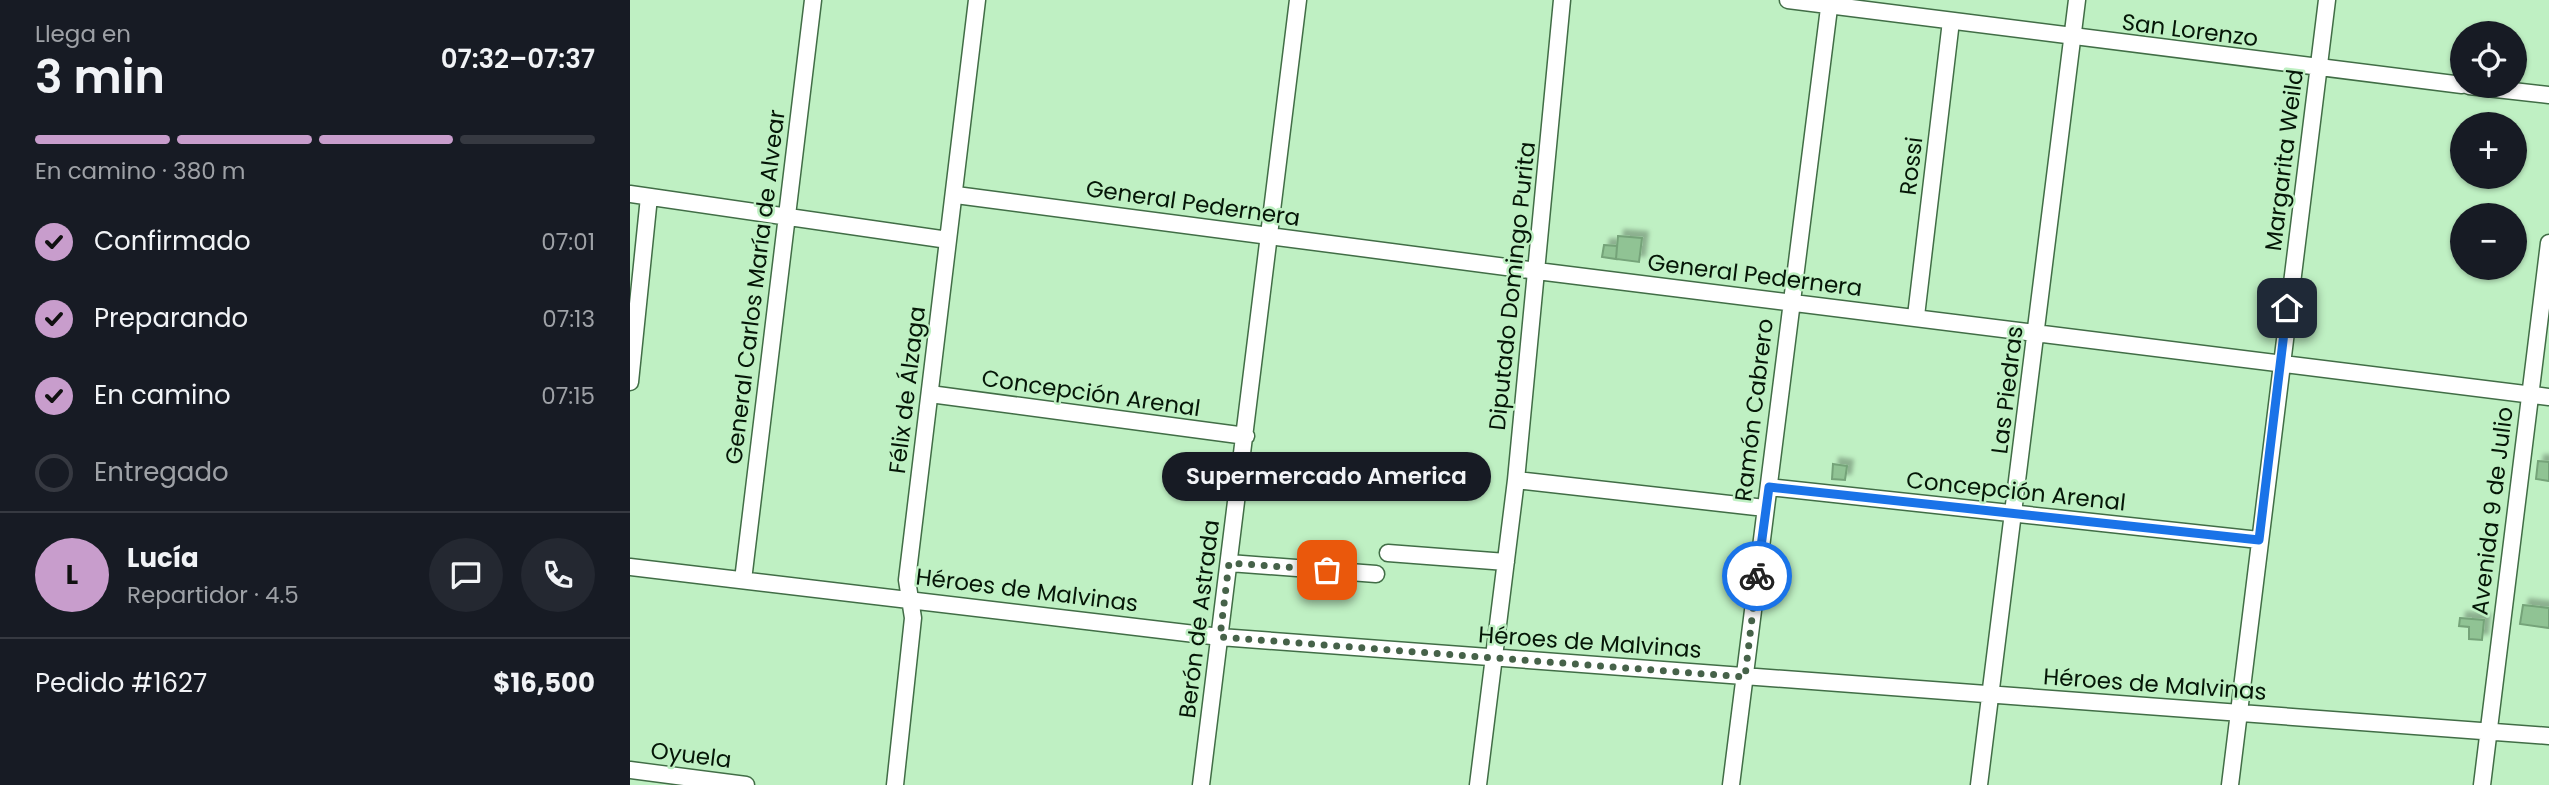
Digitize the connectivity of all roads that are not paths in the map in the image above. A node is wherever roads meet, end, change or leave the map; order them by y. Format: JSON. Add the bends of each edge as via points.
{"nodes":[{"id":1,"x":813,"y":0,"type":"edge"},
{"id":2,"x":977,"y":0,"type":"edge"},
{"id":3,"x":1298,"y":0,"type":"edge"},
{"id":4,"x":1562,"y":0,"type":"edge"},
{"id":5,"x":1788,"y":0,"type":"edge"},
{"id":6,"x":2077,"y":0,"type":"edge"},
{"id":7,"x":2327,"y":0,"type":"edge"},
{"id":8,"x":1829,"y":2,"type":"edge"},
{"id":9,"x":1951,"y":21,"type":"junction"},
{"id":10,"x":2072,"y":38,"type":"junction"},
{"id":11,"x":2319,"y":68,"type":"junction"},
{"id":12,"x":2450,"y":84,"type":"edge"},
{"id":13,"x":2527,"y":93,"type":"edge"},
{"id":14,"x":2549,"y":95,"type":"edge"},
{"id":15,"x":630,"y":194,"type":"edge"},
{"id":16,"x":956,"y":195,"type":"junction"},
{"id":17,"x":649,"y":197,"type":"junction"},
{"id":18,"x":787,"y":216,"type":"junction"},
{"id":19,"x":1270,"y":237,"type":"junction"},
{"id":20,"x":948,"y":240,"type":"junction"},
{"id":21,"x":2549,"y":243,"type":"edge"},
{"id":22,"x":1537,"y":271,"type":"junction"},
{"id":23,"x":1791,"y":302,"type":"junction"},
{"id":24,"x":1916,"y":316,"type":"junction"},
{"id":25,"x":2037,"y":332,"type":"junction"},
{"id":26,"x":2281,"y":362,"type":"junction"},
{"id":27,"x":630,"y":382,"type":"edge"},
{"id":28,"x":930,"y":394,"type":"junction"},
{"id":29,"x":2530,"y":395,"type":"junction"},
{"id":30,"x":2549,"y":397,"type":"edge"},
{"id":31,"x":1246,"y":436,"type":"junction"},
{"id":32,"x":1516,"y":480,"type":"junction"},
{"id":33,"x":1769,"y":487,"type":"junction"},
{"id":34,"x":1765,"y":508,"type":"junction"},
{"id":35,"x":2015,"y":513,"type":"junction"},
{"id":36,"x":2259,"y":540,"type":"junction"},
{"id":37,"x":1388,"y":553,"type":"dead end"},
{"id":38,"x":1506,"y":562,"type":"junction"},
{"id":39,"x":1229,"y":563,"type":"junction"},
{"id":40,"x":630,"y":566,"type":"edge"},
{"id":41,"x":1376,"y":574,"type":"dead end"},
{"id":42,"x":743,"y":580,"type":"junction"},
{"id":43,"x":910,"y":598,"type":"junction"},
{"id":44,"x":1220,"y":637,"type":"junction"},
{"id":45,"x":1495,"y":658,"type":"junction"},
{"id":46,"x":1745,"y":677,"type":"junction"},
{"id":47,"x":1990,"y":696,"type":"junction"},
{"id":48,"x":2239,"y":712,"type":"junction"},
{"id":49,"x":2489,"y":731,"type":"junction"},
{"id":50,"x":2549,"y":736,"type":"edge"},
{"id":51,"x":630,"y":770,"type":"edge"},
{"id":52,"x":739,"y":785,"type":"edge"},
{"id":53,"x":746,"y":785,"type":"edge"},
{"id":54,"x":895,"y":785,"type":"edge"},
{"id":55,"x":1201,"y":785,"type":"edge"},
{"id":56,"x":1478,"y":785,"type":"edge"},
{"id":57,"x":1731,"y":785,"type":"edge"},
{"id":58,"x":1979,"y":785,"type":"edge"},
{"id":59,"x":2230,"y":785,"type":"edge"},
{"id":60,"x":2482,"y":785,"type":"edge"}],
"edges":[{"from":1,"to":18,"type":"street","name":"General Carlos María de Alvear"},
{"from":2,"to":16,"type":"street","name":"Félix de Álzaga"},
{"from":3,"to":19,"type":"street","name":"Berón de Astrada"},
{"from":4,"to":22,"type":"street","name":"Diputado Domingo Purita"},
{"from":5,"to":8,"type":"street","name":"San Lorenzo"},
{"from":6,"to":10,"type":"street","name":"Las Piedras"},
{"from":7,"to":11,"type":"street","name":"Margarita Weild"},
{"from":8,"to":9,"type":"street","name":"San Lorenzo"},
{"from":8,"to":23,"type":"street","name":"Ramón Cabrero"},
{"from":9,"to":10,"type":"street","name":"San Lorenzo"},
{"from":9,"to":24,"type":"street","name":"Rossi"},
{"from":10,"to":11,"type":"street","name":"San Lorenzo"},
{"from":10,"to":25,"type":"street","name":"Las Piedras"},
{"from":11,"to":12,"type":"street","name":"San Lorenzo"},
{"from":11,"to":26,"type":"street","name":"Margarita Weild"},
{"from":13,"to":14,"type":"street"},
{"from":15,"to":17,"type":"street"},
{"from":16,"to":19,"type":"street","name":"General Pedernera"},
{"from":16,"to":20,"type":"street","name":"Félix de Álzaga"},
{"from":17,"to":18,"type":"street"},
{"from":17,"to":27,"type":"street"},
{"from":18,"to":20,"type":"street"},
{"from":18,"to":42,"type":"street","name":"General Carlos María de Alvear"},
{"from":19,"to":22,"type":"street","name":"General Pedernera"},
{"from":19,"to":31,"type":"street","name":"Berón de Astrada"},
{"from":20,"to":28,"type":"street","name":"Félix de Álzaga"},
{"from":21,"to":29,"type":"street","name":"Avenida 9 de Julio"},
{"from":22,"to":23,"type":"street","name":"General Pedernera"},
{"from":22,"to":32,"type":"street","name":"Diputado Domingo Purita"},
{"from":23,"to":24,"type":"street","name":"General Pedernera"},
{"from":23,"to":33,"type":"street","name":"Ramón Cabrero"},
{"from":24,"to":25,"type":"street","name":"General Pedernera"},
{"from":25,"to":26,"type":"street","name":"General Pedernera"},
{"from":25,"to":35,"type":"street","name":"Las Piedras"},
{"from":26,"to":29,"type":"street","name":"General Pedernera"},
{"from":26,"to":36,"type":"street","name":"Margarita Weild"},
{"from":28,"to":31,"type":"street","name":"Concepción Arenal"},
{"from":28,"to":43,"type":"street","name":"Félix de Álzaga","via":[[907,580]]},
{"from":29,"to":30,"type":"street","name":"General Pedernera"},
{"from":29,"to":49,"type":"street","name":"Avenida 9 de Julio"},
{"from":31,"to":39,"type":"street","name":"Berón de Astrada"},
{"from":32,"to":34,"type":"street"},
{"from":32,"to":38,"type":"street","name":"Diputado Domingo Purita"},
{"from":33,"to":34,"type":"street","name":"Ramón Cabrero"},
{"from":33,"to":35,"type":"street","name":"Concepción Arenal"},
{"from":34,"to":46,"type":"street","name":"Ramón Cabrero"},
{"from":35,"to":36,"type":"street","name":"Concepción Arenal"},
{"from":35,"to":47,"type":"street","name":"Las Piedras"},
{"from":36,"to":48,"type":"street","name":"Margarita Weild"},
{"from":37,"to":38,"type":"street"},
{"from":38,"to":45,"type":"street","name":"Diputado Domingo Purita"},
{"from":39,"to":41,"type":"street"},
{"from":39,"to":44,"type":"street","name":"Berón de Astrada"},
{"from":40,"to":42,"type":"street","name":"Héroes de Malvinas"},
{"from":42,"to":43,"type":"street","name":"Héroes de Malvinas"},
{"from":43,"to":44,"type":"street","name":"Héroes de Malvinas"},
{"from":43,"to":54,"type":"street","name":"Félix de Álzaga","via":[[913,618]]},
{"from":44,"to":45,"type":"street","name":"Héroes de Malvinas"},
{"from":44,"to":55,"type":"street","name":"Berón de Astrada"},
{"from":45,"to":46,"type":"street","name":"Héroes de Malvinas"},
{"from":45,"to":56,"type":"street","name":"Diputado Domingo Purita"},
{"from":46,"to":47,"type":"street","name":"Héroes de Malvinas"},
{"from":46,"to":57,"type":"street","name":"Ramón Cabrero"},
{"from":47,"to":48,"type":"street","name":"Héroes de Malvinas"},
{"from":47,"to":58,"type":"street","name":"Las Piedras"},
{"from":48,"to":49,"type":"street","name":"Héroes de Malvinas"},
{"from":48,"to":59,"type":"street","name":"Margarita Weild"},
{"from":49,"to":50,"type":"street","name":"Héroes de Malvinas"},
{"from":49,"to":60,"type":"street","name":"Avenida 9 de Julio"},
{"from":51,"to":52,"type":"street","name":"Oyuela"},
{"from":52,"to":53,"type":"street","name":"Oyuela"}]}
